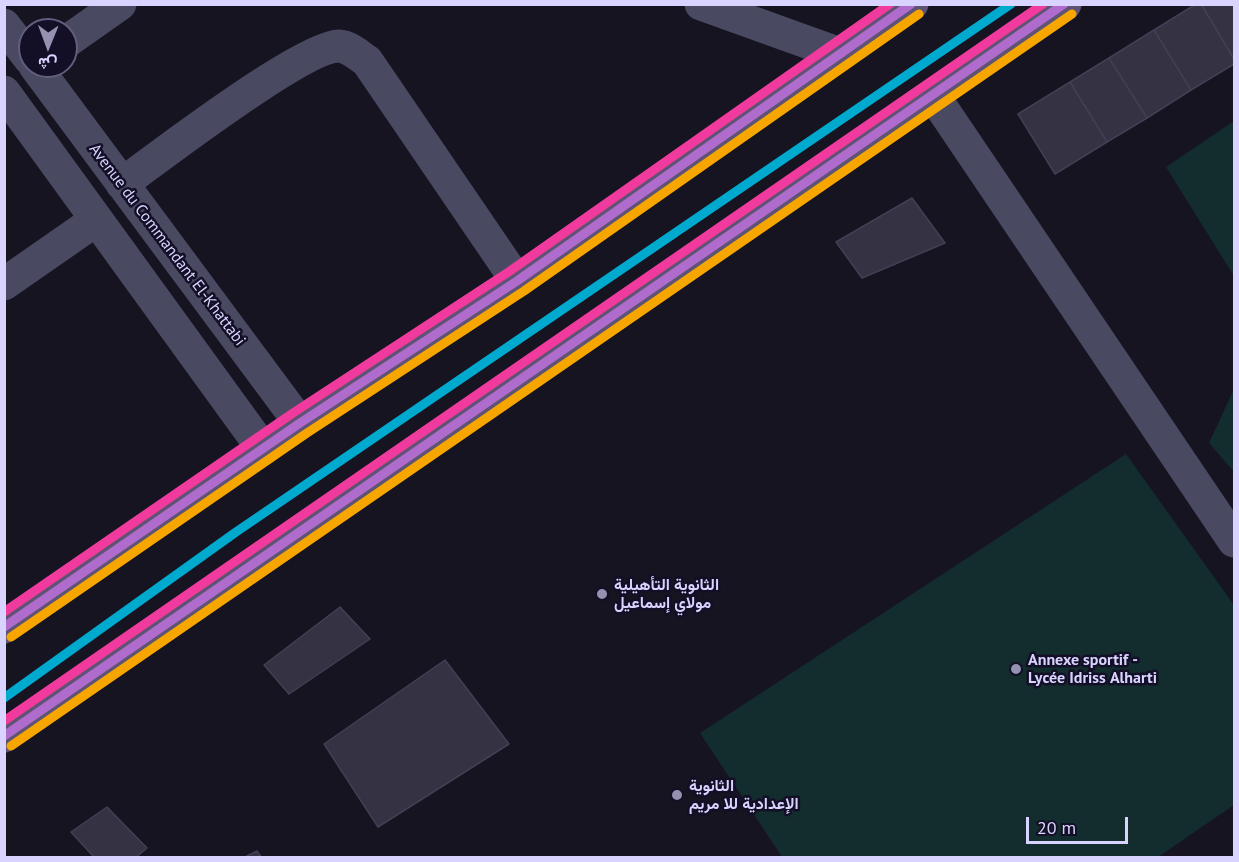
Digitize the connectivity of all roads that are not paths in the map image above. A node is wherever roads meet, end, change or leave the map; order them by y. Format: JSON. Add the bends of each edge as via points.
{"nodes":[{"id":1,"x":120,"y":4,"type":"edge"},
{"id":2,"x":700,"y":4,"type":"edge"},
{"id":3,"x":912,"y":4,"type":"edge"},
{"id":4,"x":1065,"y":4,"type":"edge"},
{"id":5,"x":4,"y":25,"type":"edge"},
{"id":6,"x":78,"y":34,"type":"edge"},
{"id":7,"x":18,"y":43,"type":"edge"},
{"id":8,"x":840,"y":54,"type":"junction"},
{"id":9,"x":44,"y":78,"type":"edge"},
{"id":10,"x":4,"y":92,"type":"edge"},
{"id":11,"x":933,"y":95,"type":"junction"},
{"id":12,"x":122,"y":184,"type":"junction"},
{"id":13,"x":96,"y":220,"type":"junction"},
{"id":14,"x":517,"y":281,"type":"junction"},
{"id":15,"x":4,"y":284,"type":"edge"},
{"id":16,"x":300,"y":423,"type":"junction"},
{"id":17,"x":263,"y":449,"type":"junction"},
{"id":18,"x":1234,"y":541,"type":"edge"},
{"id":19,"x":5,"y":625,"type":"edge"},
{"id":20,"x":4,"y":736,"type":"edge"}],
"edges":[{"from":1,"to":6,"type":"street"},
{"from":2,"to":8,"type":"street"},
{"from":3,"to":8,"type":"main road"},
{"from":4,"to":11,"type":"main road"},
{"from":5,"to":7,"type":"street"},
{"from":8,"to":14,"type":"main road"},
{"from":9,"to":12,"type":"street","name":"Avenue du Commandant El-Khattabi"},
{"from":10,"to":13,"type":"street"},
{"from":11,"to":18,"type":"street"},
{"from":11,"to":20,"type":"main road"},
{"from":12,"to":14,"type":"street","via":[[203,124],[316,52],[339,46],[366,61]]},
{"from":12,"to":16,"type":"street","name":"Avenue du Commandant El-Khattabi"},
{"from":13,"to":15,"type":"street"},
{"from":13,"to":17,"type":"street"},
{"from":14,"to":16,"type":"main road"},
{"from":16,"to":17,"type":"main road"},
{"from":17,"to":19,"type":"main road"}]}
